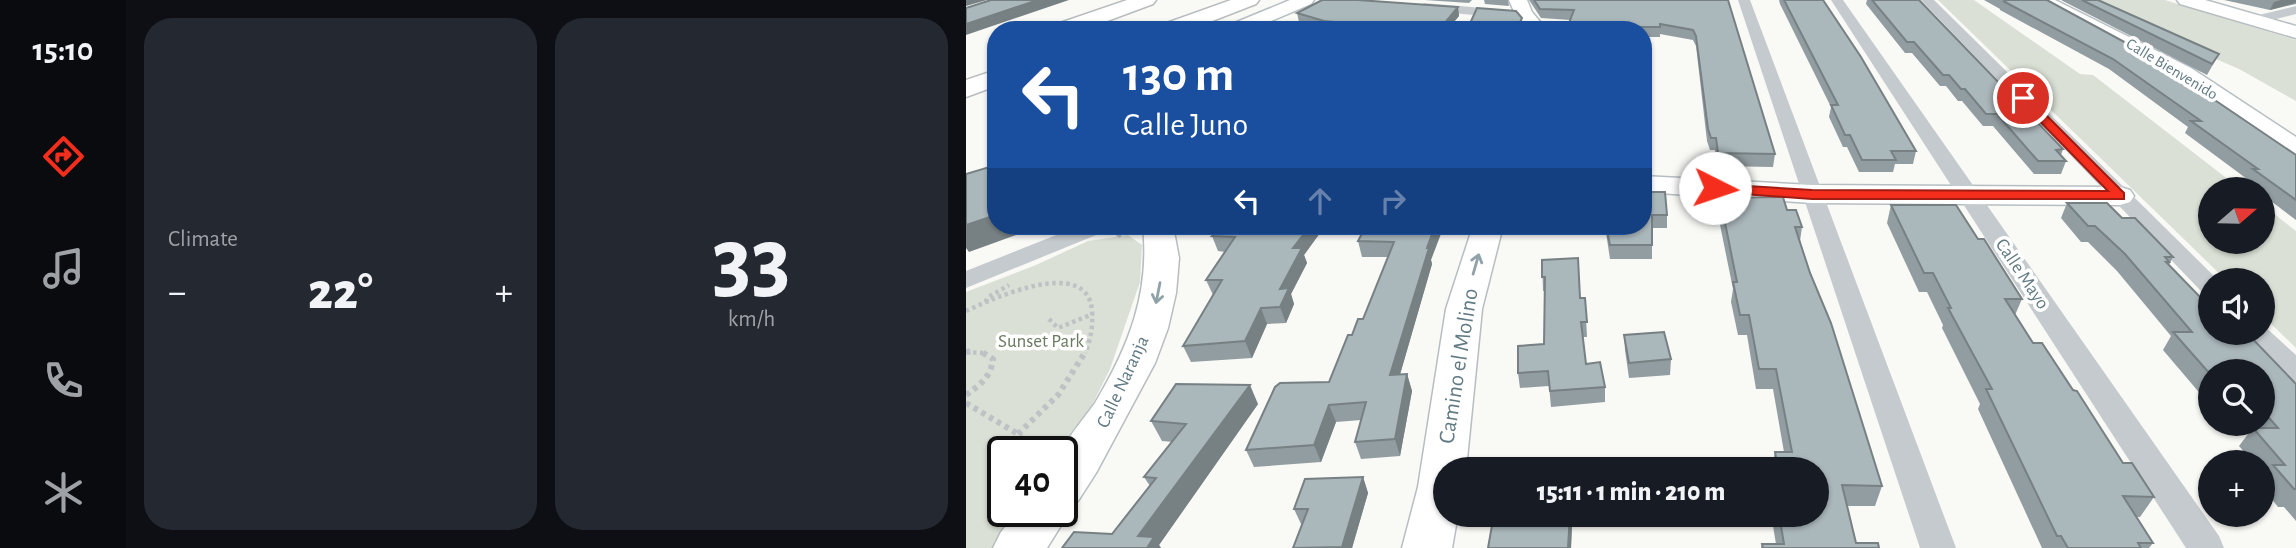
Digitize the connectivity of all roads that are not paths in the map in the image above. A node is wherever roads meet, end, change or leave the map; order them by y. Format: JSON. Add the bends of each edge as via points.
{"nodes":[{"id":1,"x":1146,"y":0,"type":"edge"},
{"id":2,"x":1193,"y":0,"type":"edge"},
{"id":3,"x":1249,"y":0,"type":"edge"},
{"id":4,"x":1305,"y":0,"type":"edge"},
{"id":5,"x":1744,"y":0,"type":"edge"},
{"id":6,"x":1837,"y":0,"type":"edge"},
{"id":7,"x":1927,"y":0,"type":"edge"},
{"id":8,"x":2042,"y":0,"type":"edge"},
{"id":9,"x":2186,"y":0,"type":"edge"},
{"id":10,"x":1406,"y":5,"type":"edge"},
{"id":11,"x":1521,"y":7,"type":"edge"},
{"id":12,"x":2296,"y":10,"type":"edge"},
{"id":13,"x":2256,"y":20,"type":"junction"},
{"id":14,"x":1087,"y":21,"type":"edge"},
{"id":15,"x":1138,"y":21,"type":"edge"},
{"id":16,"x":1193,"y":21,"type":"edge"},
{"id":17,"x":1255,"y":21,"type":"edge"},
{"id":18,"x":2296,"y":32,"type":"edge"},
{"id":19,"x":987,"y":67,"type":"edge"},
{"id":20,"x":966,"y":89,"type":"edge"},
{"id":21,"x":987,"y":96,"type":"edge"},
{"id":22,"x":966,"y":104,"type":"edge"},
{"id":23,"x":2296,"y":148,"type":"edge"},
{"id":24,"x":1652,"y":185,"type":"edge"},
{"id":25,"x":1812,"y":194,"type":"junction"},
{"id":26,"x":1969,"y":194,"type":"junction"},
{"id":27,"x":2120,"y":196,"type":"junction"},
{"id":28,"x":1076,"y":235,"type":"edge"},
{"id":29,"x":1161,"y":235,"type":"edge"},
{"id":30,"x":1485,"y":235,"type":"edge"},
{"id":31,"x":2198,"y":274,"type":"edge"},
{"id":32,"x":966,"y":279,"type":"edge"},
{"id":33,"x":2270,"y":345,"type":"edge"},
{"id":34,"x":2296,"y":372,"type":"edge"},
{"id":35,"x":1078,"y":465,"type":"edge"},
{"id":36,"x":1034,"y":527,"type":"edge"},
{"id":37,"x":1018,"y":548,"type":"edge"},
{"id":38,"x":1427,"y":548,"type":"edge"},
{"id":39,"x":1938,"y":548,"type":"edge"},
{"id":40,"x":2206,"y":548,"type":"edge"}],
"edges":[{"from":1,"to":14,"type":"highway"},
{"from":2,"to":15,"type":"highway"},
{"from":3,"to":16,"type":"highway"},
{"from":4,"to":17,"type":"street"},
{"from":5,"to":25,"type":"street"},
{"from":6,"to":26,"type":"street","name":"Calle Mayo"},
{"from":7,"to":27,"type":"street"},
{"from":8,"to":23,"type":"street","name":"Calle Bienvenido","via":[[2183,73]]},
{"from":9,"to":13,"type":"street"},
{"from":10,"to":11,"type":"street"},
{"from":12,"to":13,"type":"street"},
{"from":13,"to":18,"type":"street"},
{"from":19,"to":20,"type":"highway"},
{"from":21,"to":22,"type":"highway"},
{"from":24,"to":25,"type":"street"},
{"from":25,"to":26,"type":"street"},
{"from":25,"to":39,"type":"street"},
{"from":26,"to":27,"type":"street"},
{"from":26,"to":40,"type":"street","name":"Calle Mayo"},
{"from":27,"to":31,"type":"street"},
{"from":28,"to":32,"type":"street"},
{"from":29,"to":35,"type":"street","name":"Calle Naranja","one_way":true,"via":[[1164,246],[1159,293],[1142,350],[1101,431]]},
{"from":38,"to":30,"type":"street","name":"Camino el Molino","one_way":true,"via":[[1443,475],[1464,309]]},
{"from":33,"to":34,"type":"street"},
{"from":36,"to":37,"type":"street"}]}
